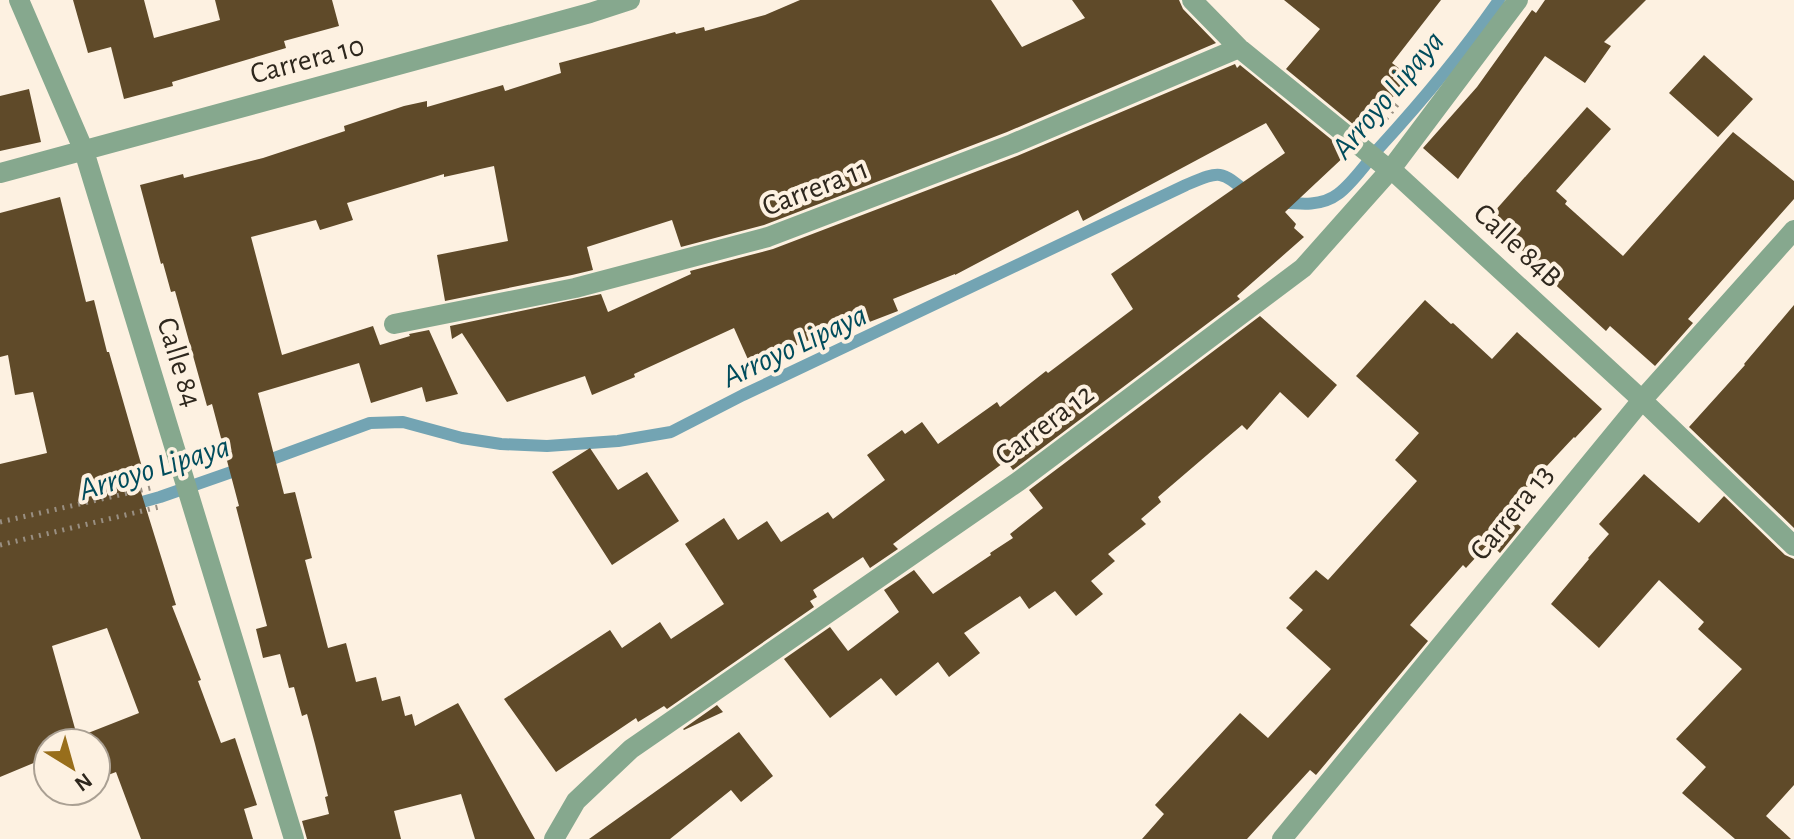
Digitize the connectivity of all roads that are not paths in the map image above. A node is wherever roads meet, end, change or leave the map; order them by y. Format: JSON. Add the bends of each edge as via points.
{"nodes":[{"id":1,"x":19,"y":0,"type":"edge"},
{"id":2,"x":630,"y":0,"type":"edge"},
{"id":3,"x":1192,"y":0,"type":"edge"},
{"id":4,"x":1518,"y":0,"type":"edge"},
{"id":5,"x":1239,"y":48,"type":"junction"},
{"id":6,"x":84,"y":151,"type":"junction"},
{"id":7,"x":1386,"y":166,"type":"junction"},
{"id":8,"x":0,"y":173,"type":"edge"},
{"id":9,"x":1794,"y":230,"type":"edge"},
{"id":10,"x":394,"y":324,"type":"dead end"},
{"id":11,"x":1642,"y":400,"type":"junction"},
{"id":12,"x":1794,"y":546,"type":"edge"},
{"id":13,"x":294,"y":839,"type":"edge"},
{"id":14,"x":554,"y":839,"type":"edge"},
{"id":15,"x":1282,"y":839,"type":"edge"}],
"edges":[{"from":1,"to":6,"type":"street","name":"Calle 84"},
{"from":2,"to":6,"type":"street","name":"Carrera 10"},
{"from":3,"to":5,"type":"street","name":"Calle 84B"},
{"from":4,"to":7,"type":"street","name":"Carrera 12"},
{"from":5,"to":7,"type":"street","name":"Calle 84B"},
{"from":5,"to":10,"type":"street","name":"Carrera 11","via":[[1012,144],[768,237],[575,288]]},
{"from":6,"to":8,"type":"street","name":"Carrera 10"},
{"from":6,"to":13,"type":"street","name":"Calle 84"},
{"from":7,"to":11,"type":"street","name":"Calle 84B"},
{"from":7,"to":14,"type":"street","name":"Carrera 12","via":[[1303,268],[1019,481],[631,749],[576,801]]},
{"from":9,"to":11,"type":"street","name":"Carrera 13"},
{"from":11,"to":12,"type":"street","name":"Calle 84B"},
{"from":11,"to":15,"type":"street","name":"Carrera 13"}]}
